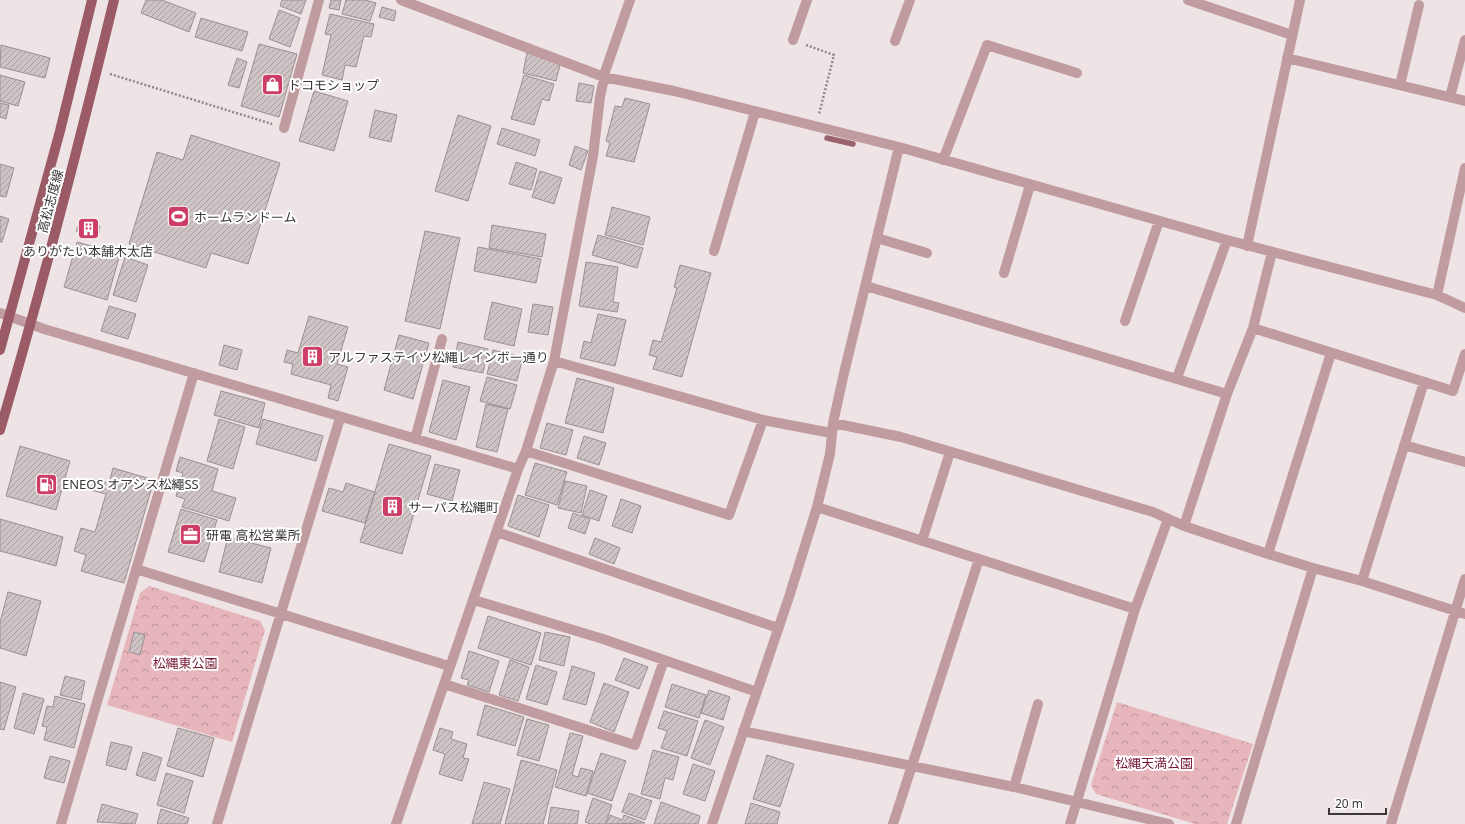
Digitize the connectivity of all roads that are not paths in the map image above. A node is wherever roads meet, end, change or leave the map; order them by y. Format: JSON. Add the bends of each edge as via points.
{"nodes":[{"id":1,"x":92,"y":0,"type":"edge"},
{"id":2,"x":114,"y":0,"type":"edge"},
{"id":3,"x":319,"y":0,"type":"edge"},
{"id":4,"x":401,"y":0,"type":"edge"},
{"id":5,"x":630,"y":0,"type":"edge"},
{"id":6,"x":807,"y":0,"type":"edge"},
{"id":7,"x":910,"y":0,"type":"edge"},
{"id":8,"x":1188,"y":0,"type":"edge"},
{"id":9,"x":1300,"y":0,"type":"edge"},
{"id":10,"x":1419,"y":5,"type":"dead end"},
{"id":11,"x":1292,"y":35,"type":"junction"},
{"id":12,"x":793,"y":40,"type":"road end"},
{"id":13,"x":1465,"y":40,"type":"edge"},
{"id":14,"x":895,"y":41,"type":"dead end"},
{"id":15,"x":1287,"y":58,"type":"junction"},
{"id":16,"x":1077,"y":72,"type":"dead end"},
{"id":17,"x":604,"y":77,"type":"junction"},
{"id":18,"x":1400,"y":85,"type":"junction"},
{"id":19,"x":1450,"y":97,"type":"junction"},
{"id":20,"x":1465,"y":101,"type":"edge"},
{"id":21,"x":755,"y":112,"type":"junction"},
{"id":22,"x":284,"y":128,"type":"road end"},
{"id":23,"x":899,"y":147,"type":"junction"},
{"id":24,"x":943,"y":160,"type":"junction"},
{"id":25,"x":1465,"y":168,"type":"edge"},
{"id":26,"x":1030,"y":185,"type":"junction"},
{"id":27,"x":1159,"y":221,"type":"junction"},
{"id":28,"x":877,"y":238,"type":"junction"},
{"id":29,"x":1227,"y":240,"type":"junction"},
{"id":30,"x":1247,"y":246,"type":"junction"},
{"id":31,"x":714,"y":251,"type":"dead end"},
{"id":32,"x":1272,"y":252,"type":"junction"},
{"id":33,"x":927,"y":253,"type":"dead end"},
{"id":34,"x":1004,"y":273,"type":"dead end"},
{"id":35,"x":866,"y":286,"type":"junction"},
{"id":36,"x":1437,"y":295,"type":"junction"},
{"id":37,"x":1465,"y":308,"type":"edge"},
{"id":38,"x":5,"y":315,"type":"edge"},
{"id":39,"x":1125,"y":321,"type":"dead end"},
{"id":40,"x":31,"y":325,"type":"junction"},
{"id":41,"x":1253,"y":328,"type":"junction"},
{"id":42,"x":442,"y":339,"type":"dead end"},
{"id":43,"x":0,"y":350,"type":"edge"},
{"id":44,"x":1331,"y":353,"type":"junction"},
{"id":45,"x":1465,"y":354,"type":"edge"},
{"id":46,"x":554,"y":361,"type":"junction"},
{"id":47,"x":194,"y":373,"type":"junction"},
{"id":48,"x":1177,"y":378,"type":"junction"},
{"id":49,"x":1424,"y":382,"type":"junction"},
{"id":50,"x":1227,"y":394,"type":"junction"},
{"id":51,"x":340,"y":418,"type":"junction"},
{"id":52,"x":763,"y":420,"type":"junction"},
{"id":53,"x":833,"y":423,"type":"junction"},
{"id":54,"x":0,"y":430,"type":"edge"},
{"id":55,"x":831,"y":433,"type":"junction"},
{"id":56,"x":414,"y":439,"type":"junction"},
{"id":57,"x":1404,"y":445,"type":"junction"},
{"id":58,"x":526,"y":452,"type":"junction"},
{"id":59,"x":950,"y":452,"type":"junction"},
{"id":60,"x":1465,"y":462,"type":"edge"},
{"id":61,"x":518,"y":469,"type":"junction"},
{"id":62,"x":816,"y":507,"type":"junction"},
{"id":63,"x":1168,"y":519,"type":"junction"},
{"id":64,"x":1184,"y":526,"type":"junction"},
{"id":65,"x":497,"y":532,"type":"junction"},
{"id":66,"x":922,"y":541,"type":"junction"},
{"id":67,"x":1268,"y":554,"type":"junction"},
{"id":68,"x":979,"y":559,"type":"junction"},
{"id":69,"x":1313,"y":568,"type":"junction"},
{"id":70,"x":136,"y":569,"type":"junction"},
{"id":71,"x":1465,"y":579,"type":"edge"},
{"id":72,"x":1362,"y":581,"type":"junction"},
{"id":73,"x":474,"y":600,"type":"junction"},
{"id":74,"x":1135,"y":609,"type":"junction"},
{"id":75,"x":1460,"y":613,"type":"edge"},
{"id":76,"x":281,"y":614,"type":"junction"},
{"id":77,"x":778,"y":628,"type":"junction"},
{"id":78,"x":664,"y":660,"type":"junction"},
{"id":79,"x":449,"y":666,"type":"junction"},
{"id":80,"x":444,"y":684,"type":"junction"},
{"id":81,"x":757,"y":692,"type":"junction"},
{"id":82,"x":1038,"y":704,"type":"dead end"},
{"id":83,"x":743,"y":731,"type":"junction"},
{"id":84,"x":911,"y":767,"type":"junction"},
{"id":85,"x":1014,"y":787,"type":"junction"},
{"id":86,"x":1077,"y":802,"type":"junction"},
{"id":87,"x":399,"y":823,"type":"edge"},
{"id":88,"x":61,"y":824,"type":"edge"},
{"id":89,"x":217,"y":824,"type":"edge"},
{"id":90,"x":712,"y":824,"type":"edge"},
{"id":91,"x":893,"y":824,"type":"edge"},
{"id":92,"x":1070,"y":824,"type":"edge"},
{"id":93,"x":1169,"y":824,"type":"edge"},
{"id":94,"x":1236,"y":824,"type":"edge"},
{"id":95,"x":1390,"y":824,"type":"edge"}],
"edges":[{"from":1,"to":38,"type":"main road","name":"高松志度線","via":[[60,131]]},
{"from":2,"to":40,"type":"main road","name":"高松志度線"},
{"from":3,"to":22,"type":"street"},
{"from":4,"to":17,"type":"street"},
{"from":5,"to":17,"type":"street"},
{"from":6,"to":12,"type":"street"},
{"from":7,"to":14,"type":"street"},
{"from":8,"to":11,"type":"street"},
{"from":9,"to":11,"type":"street"},
{"from":10,"to":18,"type":"street"},
{"from":11,"to":15,"type":"street"},
{"from":13,"to":19,"type":"street"},
{"from":15,"to":18,"type":"street"},
{"from":15,"to":30,"type":"street"},
{"from":16,"to":24,"type":"street","via":[[986,45]]},
{"from":17,"to":21,"type":"street","via":[[674,91]]},
{"from":17,"to":46,"type":"street"},
{"from":18,"to":19,"type":"street"},
{"from":19,"to":20,"type":"street"},
{"from":21,"to":23,"type":"street"},
{"from":21,"to":31,"type":"street"},
{"from":23,"to":24,"type":"street"},
{"from":23,"to":28,"type":"street"},
{"from":24,"to":26,"type":"street"},
{"from":25,"to":36,"type":"street"},
{"from":26,"to":27,"type":"street"},
{"from":26,"to":34,"type":"street"},
{"from":27,"to":29,"type":"street"},
{"from":27,"to":39,"type":"street"},
{"from":28,"to":33,"type":"street"},
{"from":28,"to":35,"type":"street"},
{"from":29,"to":30,"type":"street"},
{"from":29,"to":48,"type":"street"},
{"from":30,"to":32,"type":"street"},
{"from":32,"to":36,"type":"street"},
{"from":32,"to":41,"type":"street"},
{"from":35,"to":48,"type":"street"},
{"from":35,"to":53,"type":"street"},
{"from":36,"to":37,"type":"street"},
{"from":38,"to":40,"type":"street"},
{"from":38,"to":43,"type":"main road","name":"高松志度線"},
{"from":40,"to":47,"type":"street"},
{"from":40,"to":54,"type":"main road","name":"高松志度線"},
{"from":41,"to":44,"type":"street"},
{"from":41,"to":50,"type":"street"},
{"from":42,"to":56,"type":"street"},
{"from":44,"to":49,"type":"street"},
{"from":44,"to":67,"type":"street"},
{"from":45,"to":49,"type":"street","via":[[1453,391]]},
{"from":46,"to":52,"type":"street"},
{"from":46,"to":58,"type":"street"},
{"from":47,"to":51,"type":"street"},
{"from":47,"to":70,"type":"street"},
{"from":48,"to":50,"type":"street"},
{"from":49,"to":57,"type":"street"},
{"from":50,"to":64,"type":"street"},
{"from":51,"to":56,"type":"street"},
{"from":51,"to":76,"type":"street"},
{"from":52,"to":55,"type":"street"},
{"from":52,"to":58,"type":"street","via":[[729,515]]},
{"from":53,"to":55,"type":"street"},
{"from":53,"to":59,"type":"street","via":[[901,437]]},
{"from":55,"to":62,"type":"street","via":[[830,454]]},
{"from":56,"to":61,"type":"street"},
{"from":57,"to":60,"type":"street"},
{"from":57,"to":72,"type":"street"},
{"from":58,"to":61,"type":"street"},
{"from":59,"to":63,"type":"street"},
{"from":59,"to":66,"type":"street"},
{"from":61,"to":65,"type":"street"},
{"from":62,"to":66,"type":"street"},
{"from":62,"to":77,"type":"street"},
{"from":63,"to":64,"type":"street"},
{"from":63,"to":74,"type":"street"},
{"from":64,"to":67,"type":"street"},
{"from":65,"to":73,"type":"street"},
{"from":65,"to":77,"type":"street"},
{"from":66,"to":68,"type":"street"},
{"from":67,"to":69,"type":"street"},
{"from":68,"to":74,"type":"street"},
{"from":68,"to":84,"type":"street"},
{"from":69,"to":72,"type":"street"},
{"from":69,"to":94,"type":"street"},
{"from":70,"to":76,"type":"street"},
{"from":70,"to":88,"type":"street"},
{"from":71,"to":75,"type":"street"},
{"from":72,"to":75,"type":"street"},
{"from":73,"to":78,"type":"street"},
{"from":73,"to":79,"type":"street"},
{"from":74,"to":86,"type":"street"},
{"from":75,"to":95,"type":"street"},
{"from":76,"to":79,"type":"street"},
{"from":76,"to":89,"type":"street"},
{"from":77,"to":81,"type":"street"},
{"from":78,"to":80,"type":"street","via":[[635,745]]},
{"from":78,"to":81,"type":"street"},
{"from":79,"to":80,"type":"street"},
{"from":80,"to":87,"type":"street"},
{"from":81,"to":83,"type":"street"},
{"from":82,"to":85,"type":"street"},
{"from":83,"to":84,"type":"street"},
{"from":83,"to":90,"type":"street"},
{"from":84,"to":85,"type":"street"},
{"from":84,"to":91,"type":"street"},
{"from":85,"to":86,"type":"street"},
{"from":86,"to":92,"type":"street"},
{"from":86,"to":93,"type":"street"}]}
